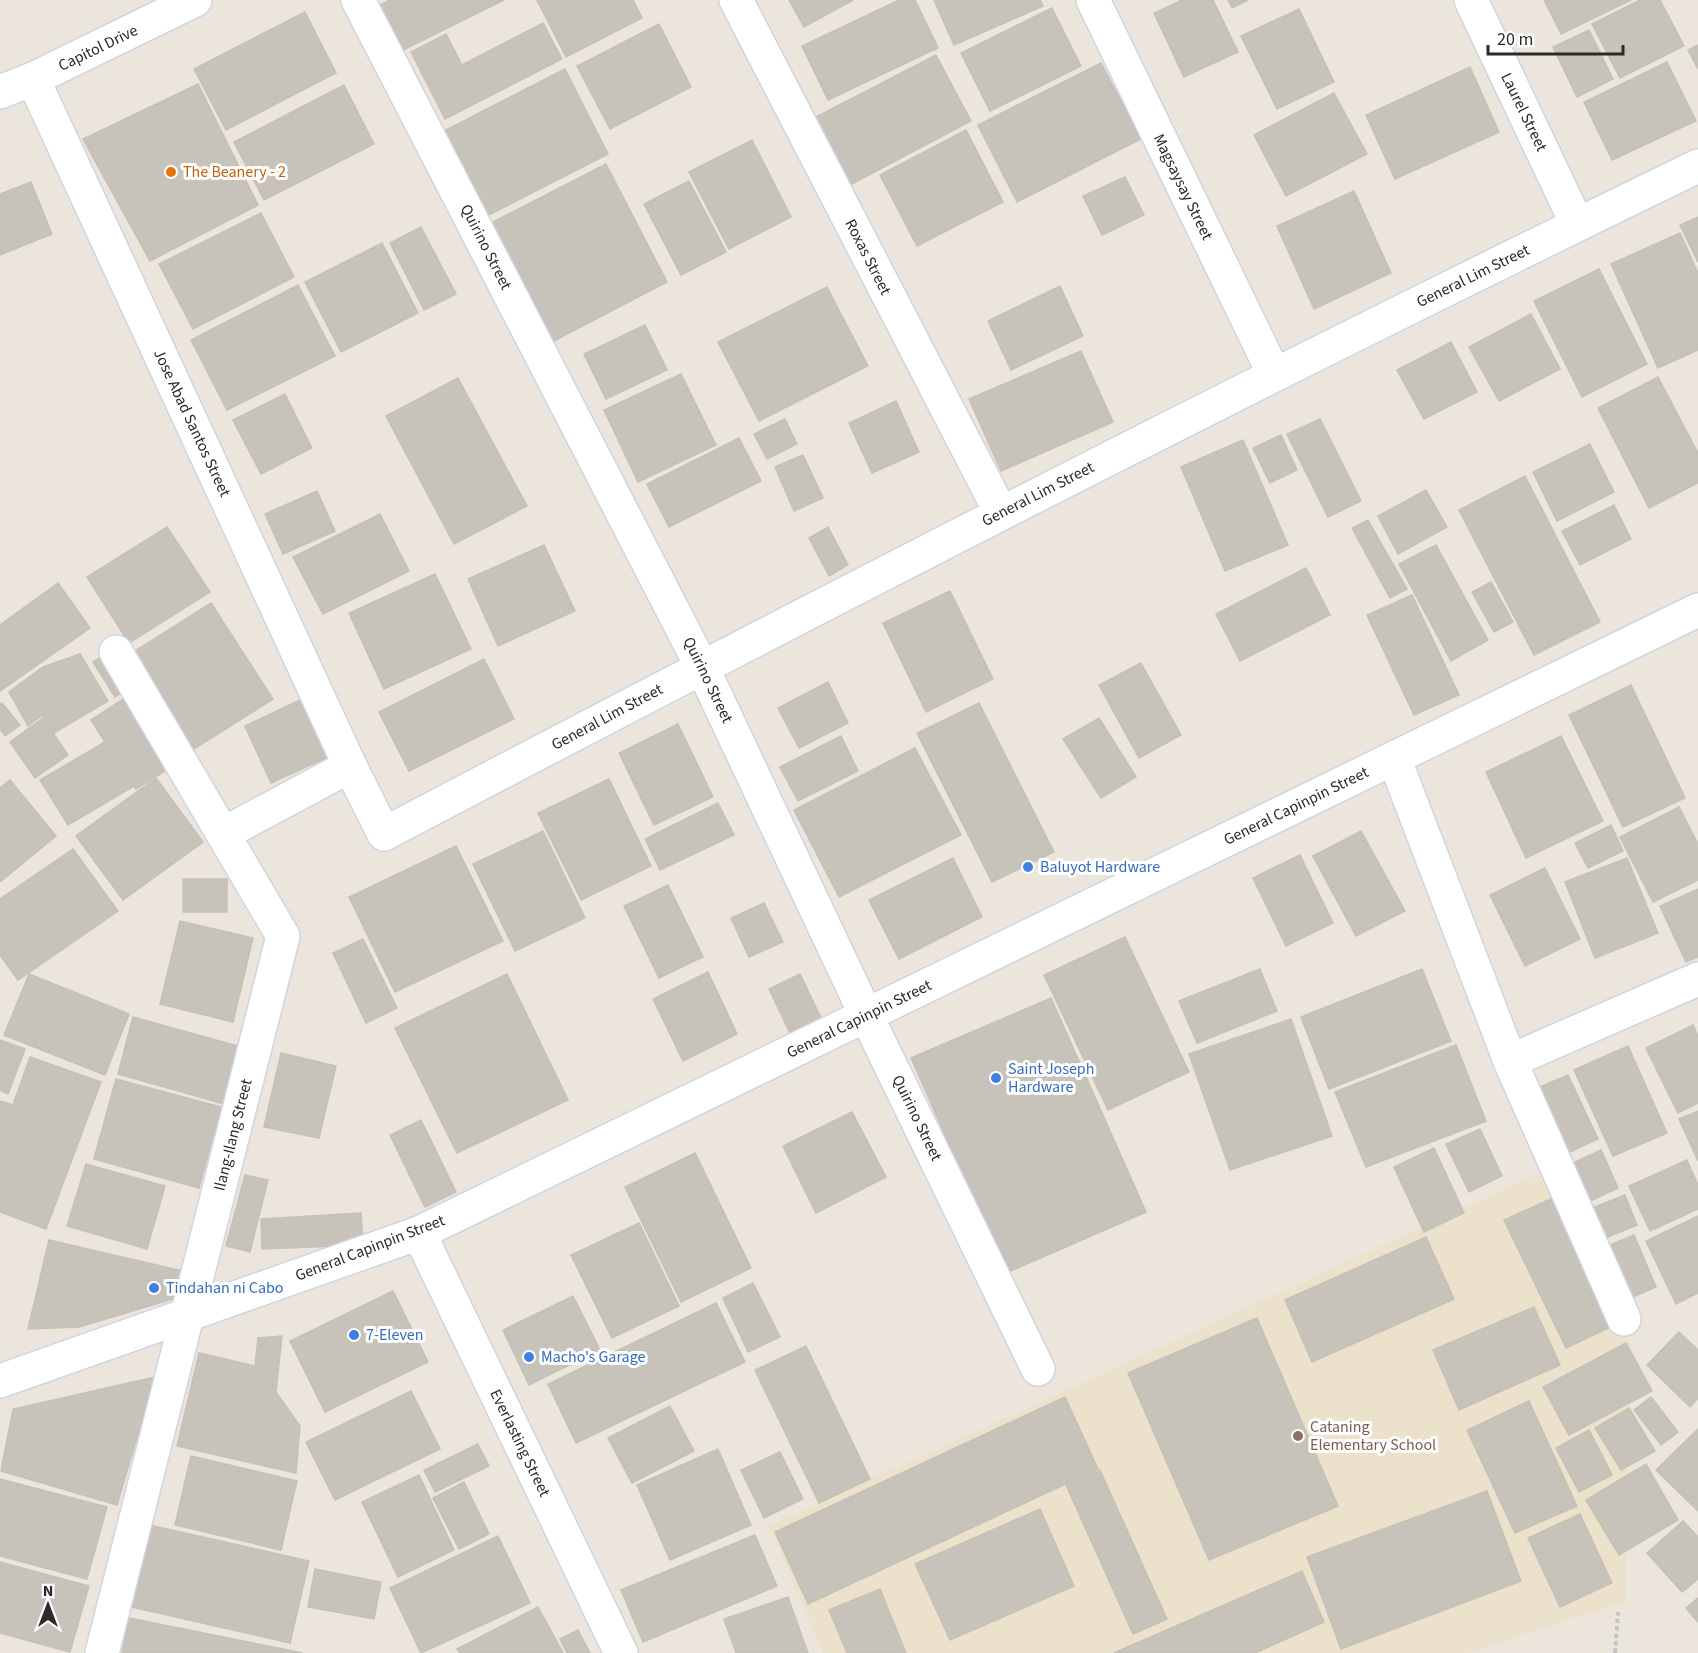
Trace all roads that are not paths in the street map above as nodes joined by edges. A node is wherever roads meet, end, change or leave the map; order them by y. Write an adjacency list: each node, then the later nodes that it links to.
1 (195, 0): 6 (street, Capitol Drive)
2 (358, 0): 14 (street, Quirino Street)
3 (736, 0): 11 (street, Roxas Street)
4 (1093, 0): 10 (street, Magsaysay Street)
5 (1471, 0): 9 (street, Laurel Street)
6 (33, 79): 7 (street, Capitol Drive); 16 (street, Jose Abad Santos Street)
7 (0, 92)
8 (1698, 166): 9 (street, General Lim Street)
9 (1577, 224): 10 (street, General Lim Street)
10 (1274, 374): 11 (street, General Lim Street)
11 (1001, 513): 14 (street, General Lim Street)
12 (1698, 610): 15 (street, General Capinpin Street)
13 (116, 652): 17 (street, Ilang-Ilang Street)
14 (702, 667): 18 (street, General Lim Street); 20 (street, Quirino Street)
15 (1394, 758): 20 (street, General Capinpin Street); 21 (street)
16 (350, 766): 17 (street); 18 (street, Jose Abad Santos Street)
17 (223, 834): 23 (street, Ilang-Ilang Street)
18 (384, 834)
19 (1698, 979): 21 (street)
20 (866, 1015): 22 (street, General Capinpin Street); 25 (street, Quirino Street)
21 (1510, 1061): 24 (street)
22 (419, 1233): 23 (street, General Capinpin Street); 28 (street, Everlasting Street)
23 (187, 1315): 26 (street, General Capinpin Street); 27 (street, Ilang-Ilang Street)
24 (1624, 1319)
25 (1038, 1369)
26 (0, 1381)
27 (102, 1653)
28 (621, 1653)

